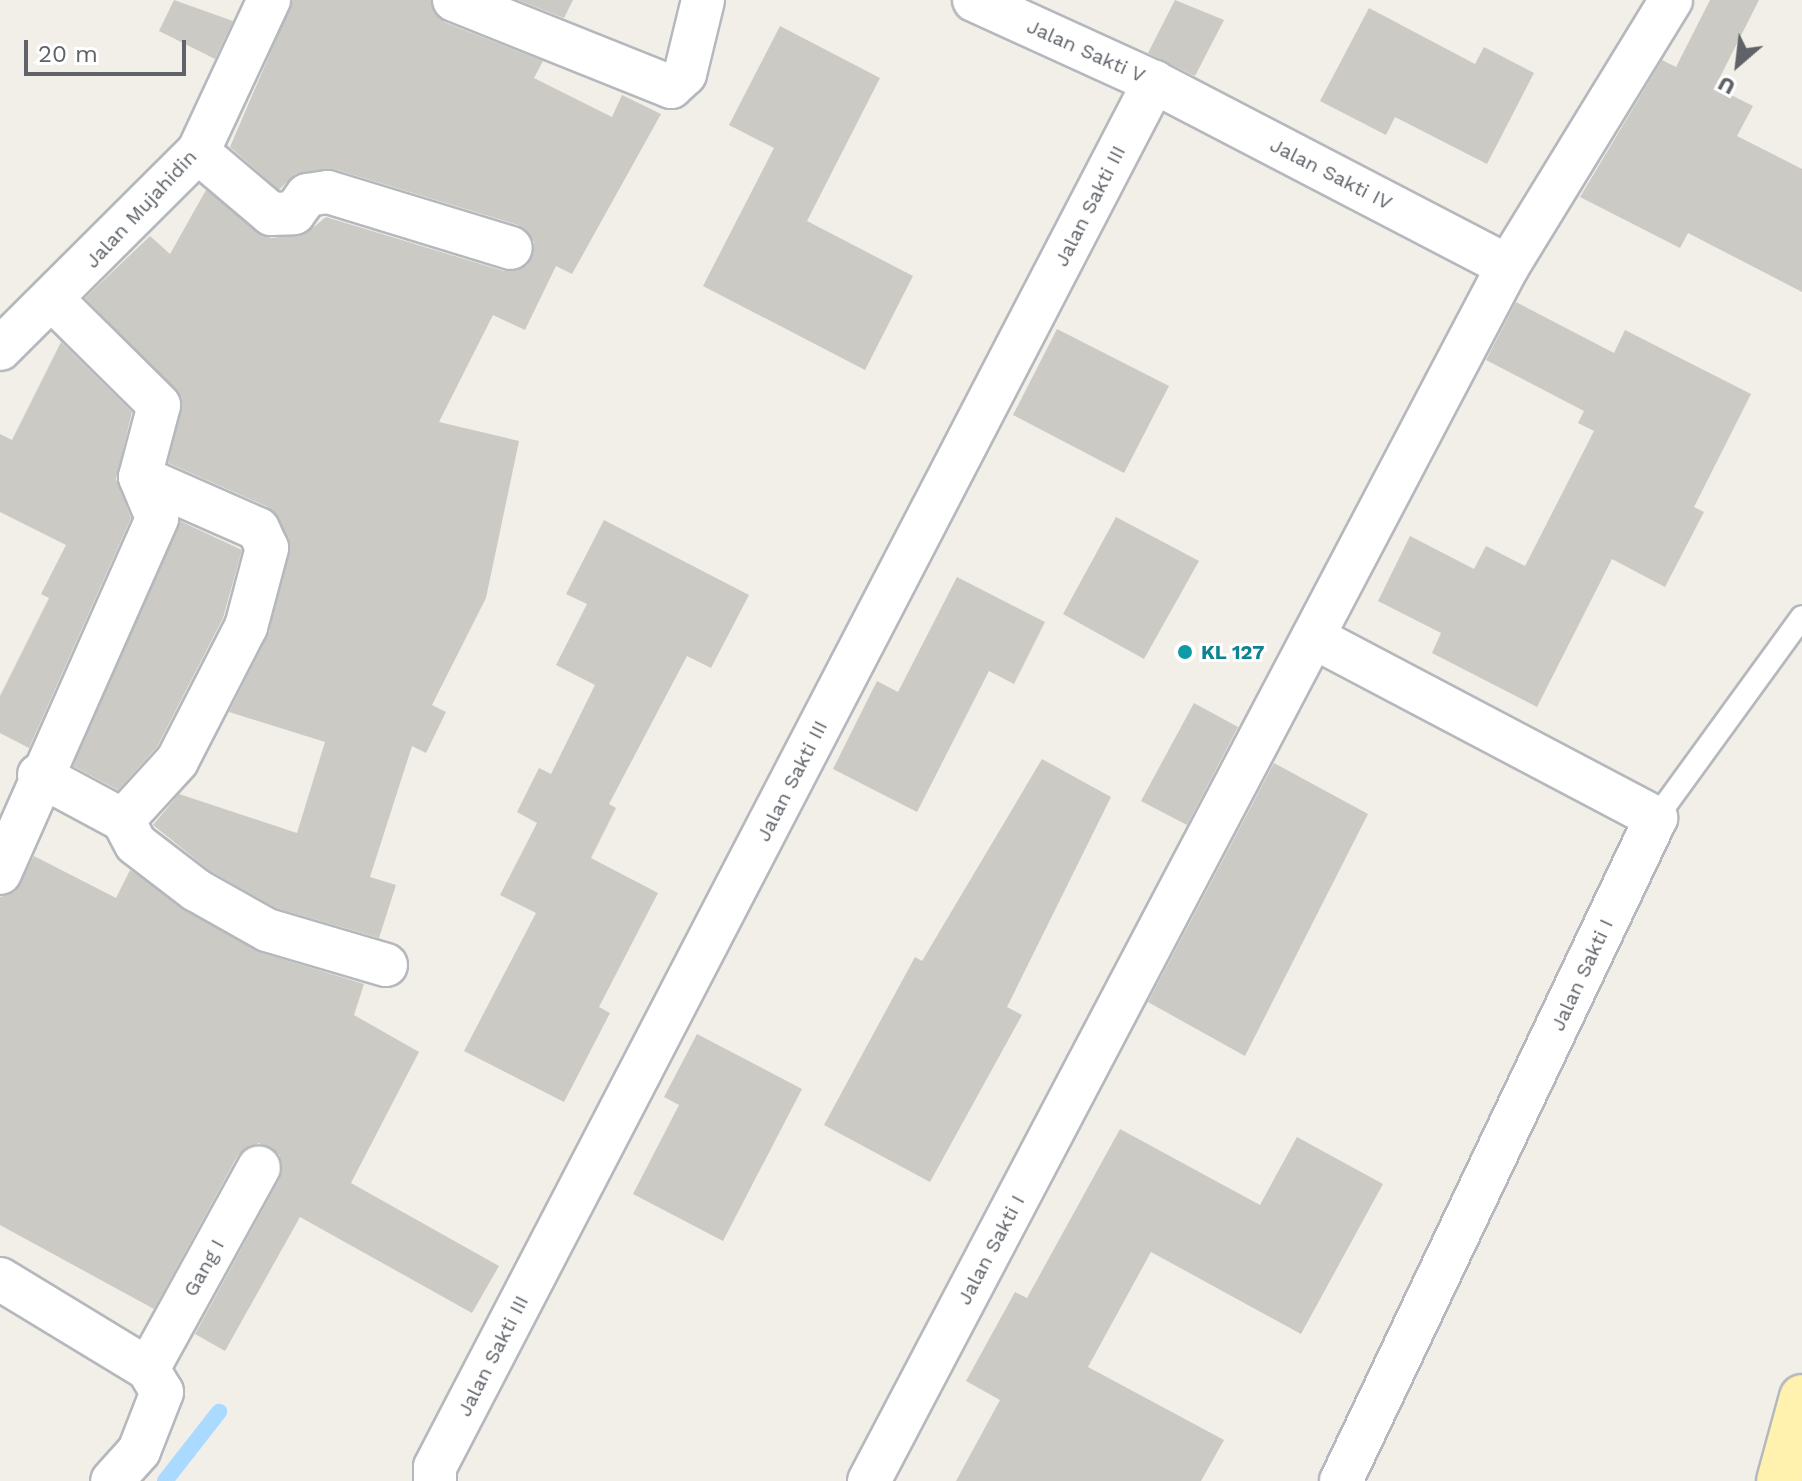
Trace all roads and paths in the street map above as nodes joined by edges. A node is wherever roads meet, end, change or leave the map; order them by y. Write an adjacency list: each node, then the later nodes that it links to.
1 (269, 0): 7 (street, Jalan Mujahidin)
2 (454, 0): 3 (street)
3 (703, 0)
4 (974, 0): 6 (street, Jalan Sakti V)
5 (1671, 0): 9 (street, Jalan Sakti I)
6 (1154, 82): 9 (street, Jalan Sakti IV); 25 (street, Jalan Sakti III)
7 (198, 152): 8 (street); 10 (street, Jalan Mujahidin)
8 (511, 248)
9 (1508, 266): 14 (street, Jalan Sakti I)
10 (54, 301): 11 (street, Jalan Mujahidin); 12 (street)
11 (0, 349)
12 (140, 477): 15 (street); 17 (street)
13 (1802, 617): 16 (lane)
14 (1313, 637): 16 (street); 26 (street, Jalan Sakti I)
15 (39, 775): 17 (street); 18 (street)
16 (1656, 818): 27 (street, Jalan Sakti I)
17 (123, 820): 19 (street)
18 (0, 873)
19 (386, 965)
20 (259, 1167): 22 (street, Gang I)
21 (0, 1279): 22 (street)
22 (148, 1369): 24 (street)
23 (1802, 1397): 28 (main road)
24 (112, 1481)
25 (435, 1481)
26 (869, 1481)
27 (1341, 1481)
28 (1779, 1481)

